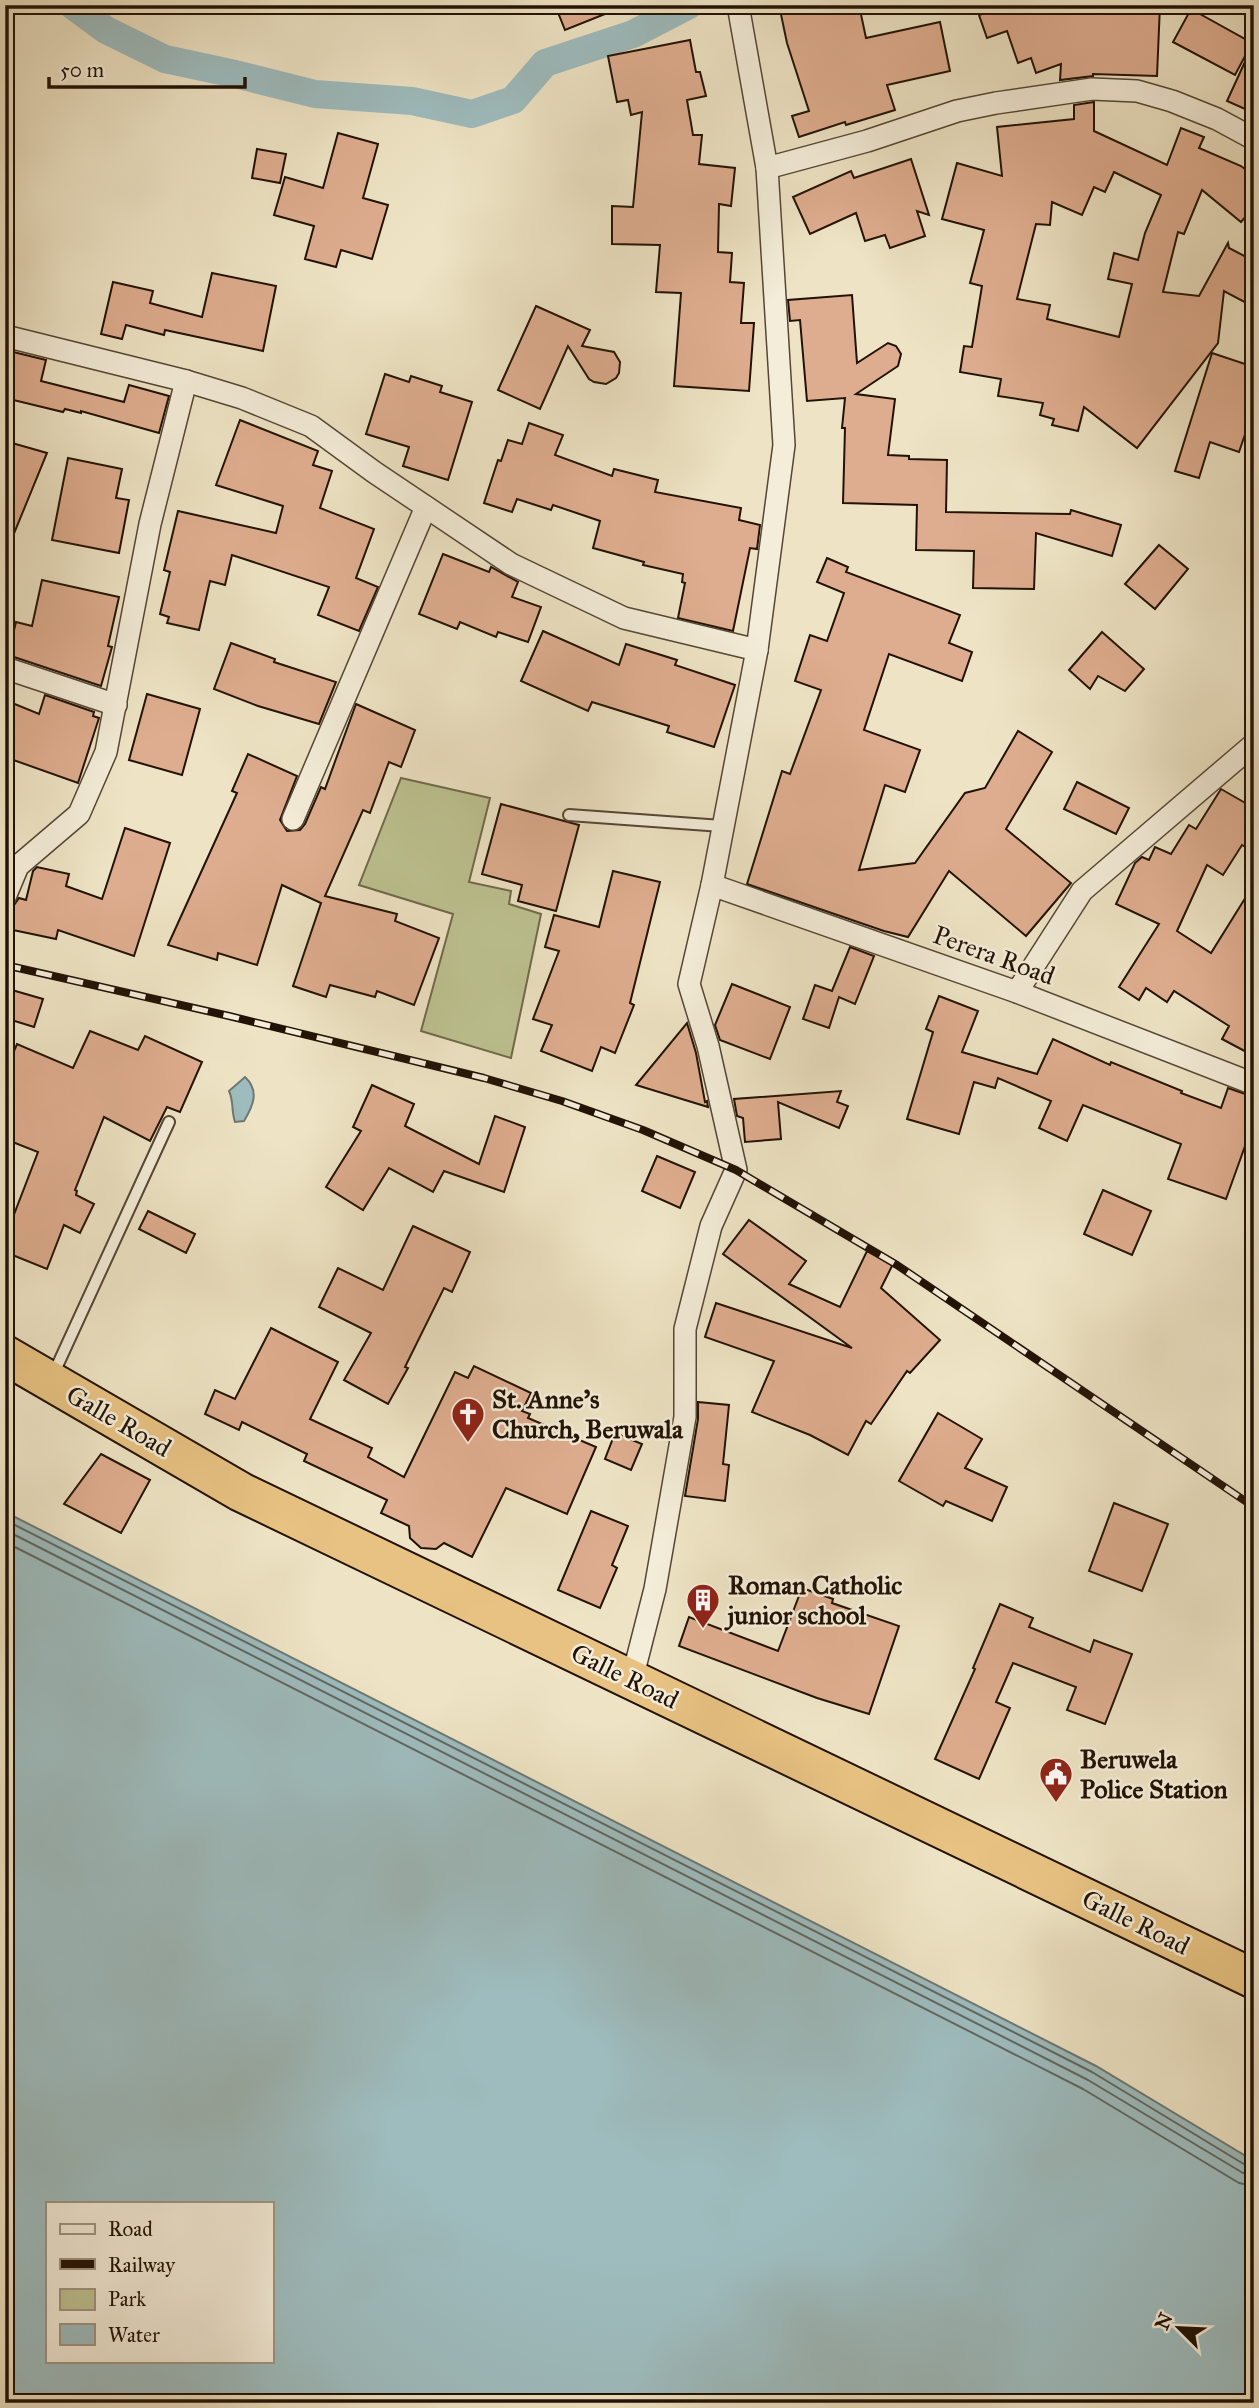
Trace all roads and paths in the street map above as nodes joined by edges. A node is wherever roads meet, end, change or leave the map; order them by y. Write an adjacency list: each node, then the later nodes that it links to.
1 (738, 5): 3 (street)
2 (1254, 139): 3 (street)
3 (767, 168): 7 (street)
4 (5, 336): 5 (street)
5 (186, 381): 6 (street); 9 (street)
6 (426, 507): 7 (street); 12 (street)
7 (757, 650): 13 (street)
8 (5, 668): 9 (street)
9 (116, 705): 15 (street)
10 (1254, 744): 16 (street)
11 (569, 815): 13 (lane)
12 (293, 819)
13 (722, 826): 14 (street)
14 (712, 885): 16 (street, Perera Road); 21 (street)
15 (5, 897)
16 (1017, 992): 17 (street, Perera Road)
17 (1254, 1084)
18 (169, 1122): 20 (lane)
19 (5, 1355): 20 (highway, Galle Road)
20 (51, 1381): 21 (highway, Galle Road)
21 (632, 1679): 22 (highway, Galle Road)
22 (1254, 1979)

